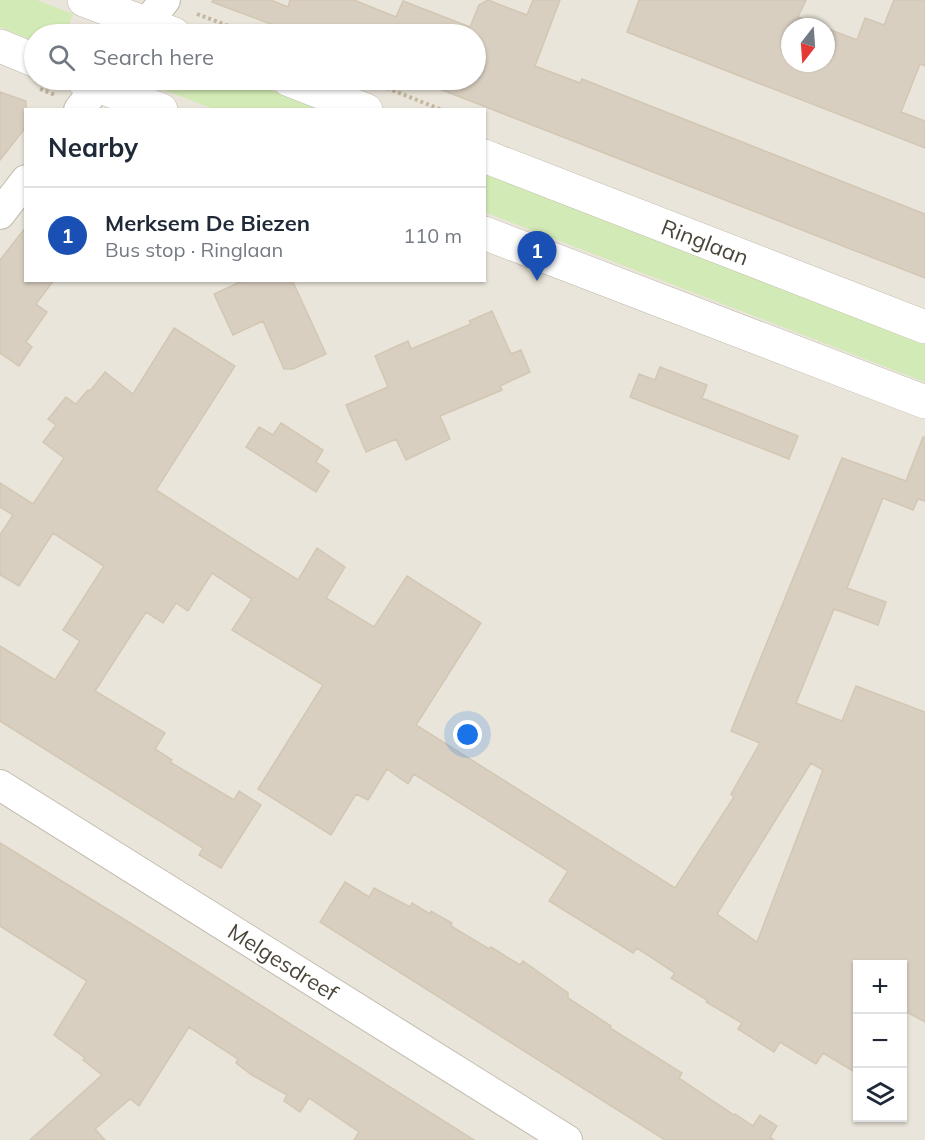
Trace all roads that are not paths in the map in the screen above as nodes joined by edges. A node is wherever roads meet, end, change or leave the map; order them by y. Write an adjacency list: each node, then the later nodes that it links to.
1 (84, 0): 2 (street)
2 (158, 19)
3 (0, 46): 4 (street)
4 (24, 66)
5 (337, 90): 7 (street)
6 (89, 92): 8 (street)
7 (371, 97)
8 (153, 108)
9 (486, 157): 13 (street, Ringlaan)
10 (24, 183): 11 (street)
11 (0, 214)
12 (486, 234): 14 (street)
13 (925, 327)
14 (925, 402)
15 (0, 785): 16 (street, Melgesdreef)
16 (567, 1140)

